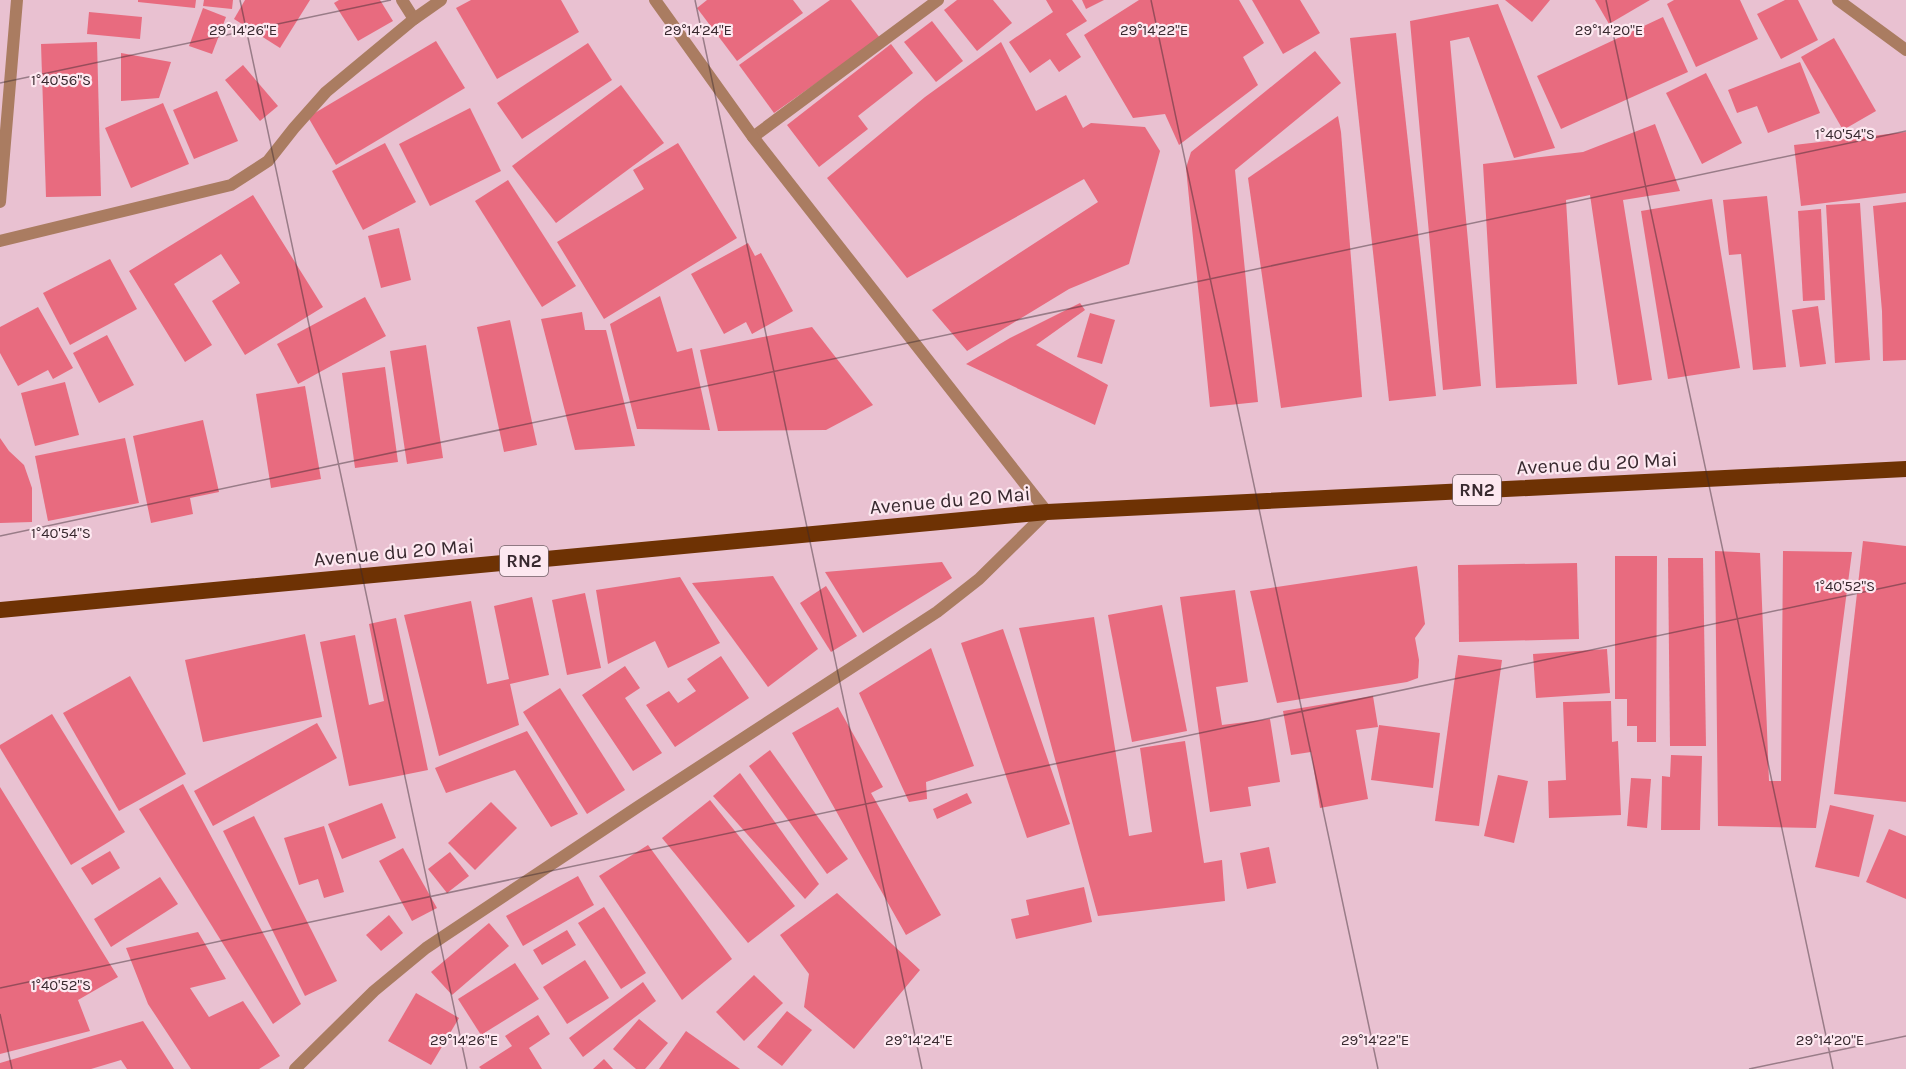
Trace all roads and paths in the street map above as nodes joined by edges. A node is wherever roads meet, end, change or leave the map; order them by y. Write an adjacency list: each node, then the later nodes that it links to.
1 (17, 0): 10 (street)
2 (402, 0): 7 (street)
3 (441, 0): 7 (street)
4 (656, 0): 9 (street)
5 (938, 0): 9 (street)
6 (1838, 0): 8 (street)
7 (414, 19): 11 (street)
8 (1906, 50)
9 (753, 138): 13 (street)
10 (0, 202)
11 (0, 241)
12 (1906, 469): 13 (highway, Avenue du 20 Mai / RN2)
13 (1047, 512): 14 (highway, Avenue du 20 Mai / RN2); 15 (street)
14 (0, 610)
15 (295, 1069)

